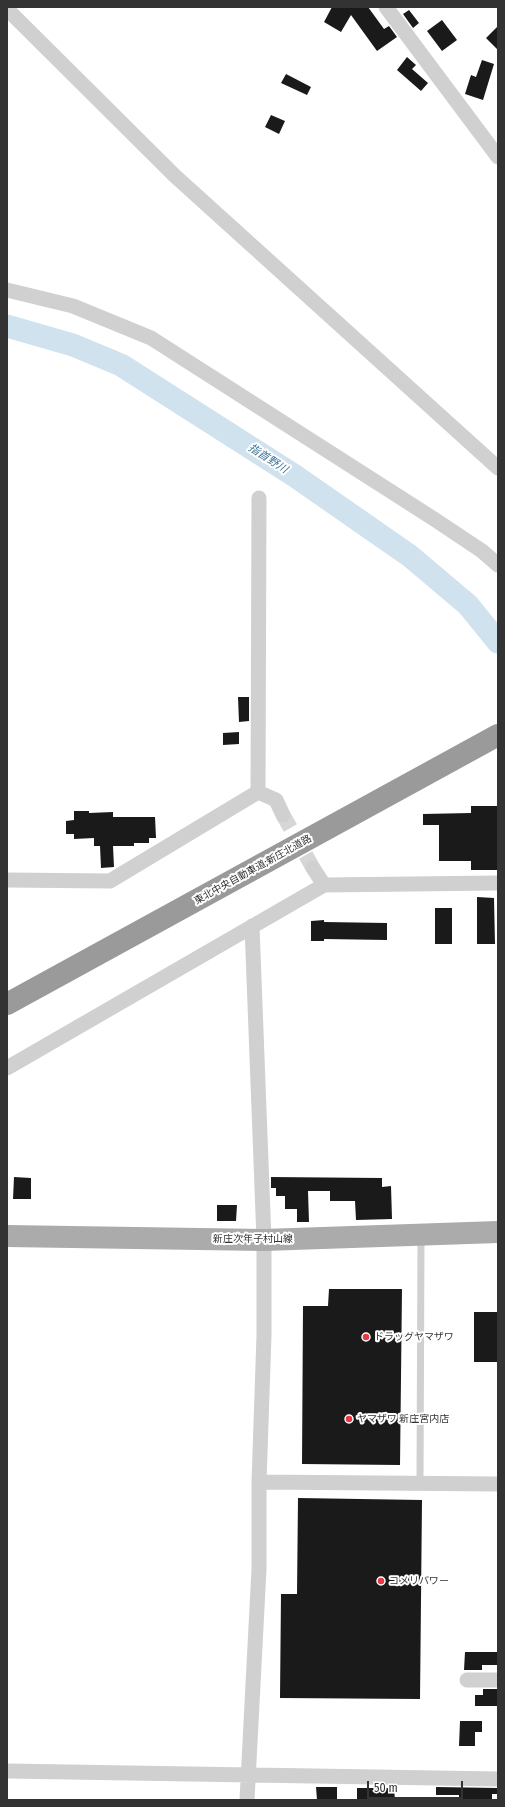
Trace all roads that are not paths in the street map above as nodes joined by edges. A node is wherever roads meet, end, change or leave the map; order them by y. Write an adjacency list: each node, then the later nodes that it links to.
1 (386, 7): 3 (street)
2 (7, 9): 5 (street)
3 (498, 157)
4 (7, 290): 7 (street)
5 (498, 468)
6 (259, 498): 9 (street)
7 (498, 565)
8 (493, 738): 16 (highway, 東北中央自動車道;新庄北道路)
9 (258, 792): 10 (street); 12 (street)
10 (283, 815)
11 (313, 868): 14 (street)
12 (7, 880)
13 (498, 883): 14 (street)
14 (324, 885): 15 (street)
15 (252, 926): 17 (street); 21 (street)
16 (7, 1004)
17 (7, 1068)
18 (498, 1232): 19 (main road, 新庄次年子村山線)
19 (421, 1234): 21 (main road, 新庄次年子村山線); 23 (lane)
20 (7, 1236): 21 (main road, 新庄次年子村山線)
21 (264, 1240): 22 (street)
22 (259, 1482): 23 (street); 28 (street)
23 (420, 1483): 24 (street)
24 (498, 1484)
25 (467, 1680): 26 (street)
26 (498, 1680)
27 (7, 1771): 28 (street)
28 (248, 1776): 29 (street); 30 (street)
29 (498, 1779)
30 (247, 1800)

